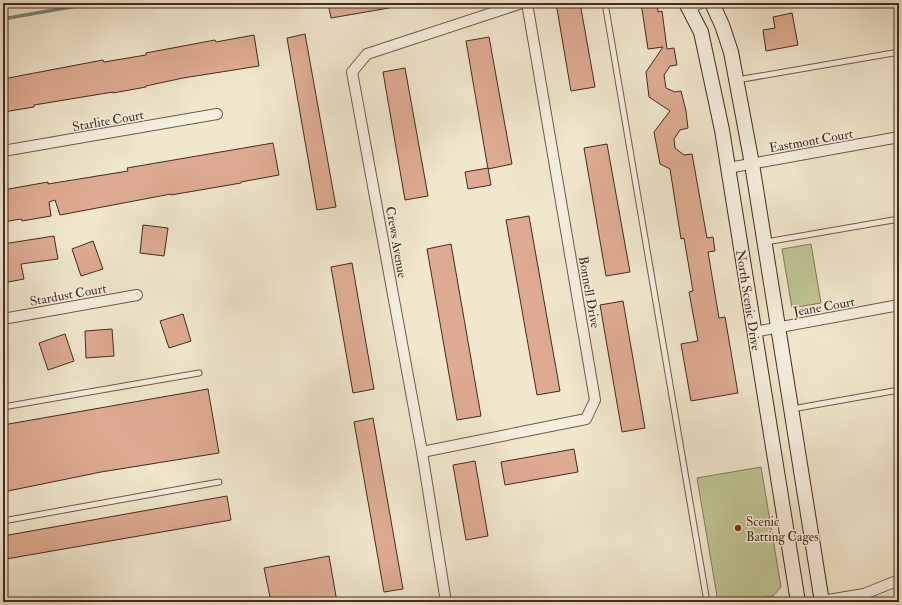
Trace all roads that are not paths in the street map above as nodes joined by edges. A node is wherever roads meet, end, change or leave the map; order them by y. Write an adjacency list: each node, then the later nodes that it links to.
1 (522, 3): 25 (street, Crews Avenue)
2 (527, 3): 25 (street, Bonnell Drive)
3 (605, 3): 30 (lane)
4 (701, 3): 6 (street)
5 (712, 3): 8 (main road, North Scenic Drive)
6 (687, 6): 13 (main road, North Scenic Drive)
7 (899, 52): 8 (lane)
8 (736, 80): 12 (main road, North Scenic Drive)
9 (217, 114): 11 (street, Starlite Court)
10 (899, 137): 12 (street, Eastmont Court)
11 (3, 152)
12 (752, 164): 13 (street, Eastmont Court); 15 (main road, North Scenic Drive)
13 (728, 168): 20 (main road, North Scenic Drive)
14 (899, 219): 15 (lane)
15 (764, 243): 19 (main road, North Scenic Drive)
16 (137, 295): 18 (street, Stardust Court)
17 (899, 305): 19 (street, Jeane Court)
18 (3, 319)
19 (778, 327): 20 (street, Jeane Court); 24 (main road, North Scenic Drive)
20 (754, 332): 31 (main road, North Scenic Drive)
21 (199, 373): 23 (lane)
22 (899, 390): 24 (lane)
23 (3, 407)
24 (791, 410): 32 (main road, North Scenic Drive)
25 (422, 452): 29 (street, Crews Avenue)
26 (219, 482): 27 (lane)
27 (3, 521)
28 (899, 580): 32 (street)
29 (446, 602)
30 (707, 602)
31 (798, 602)
32 (820, 602)

